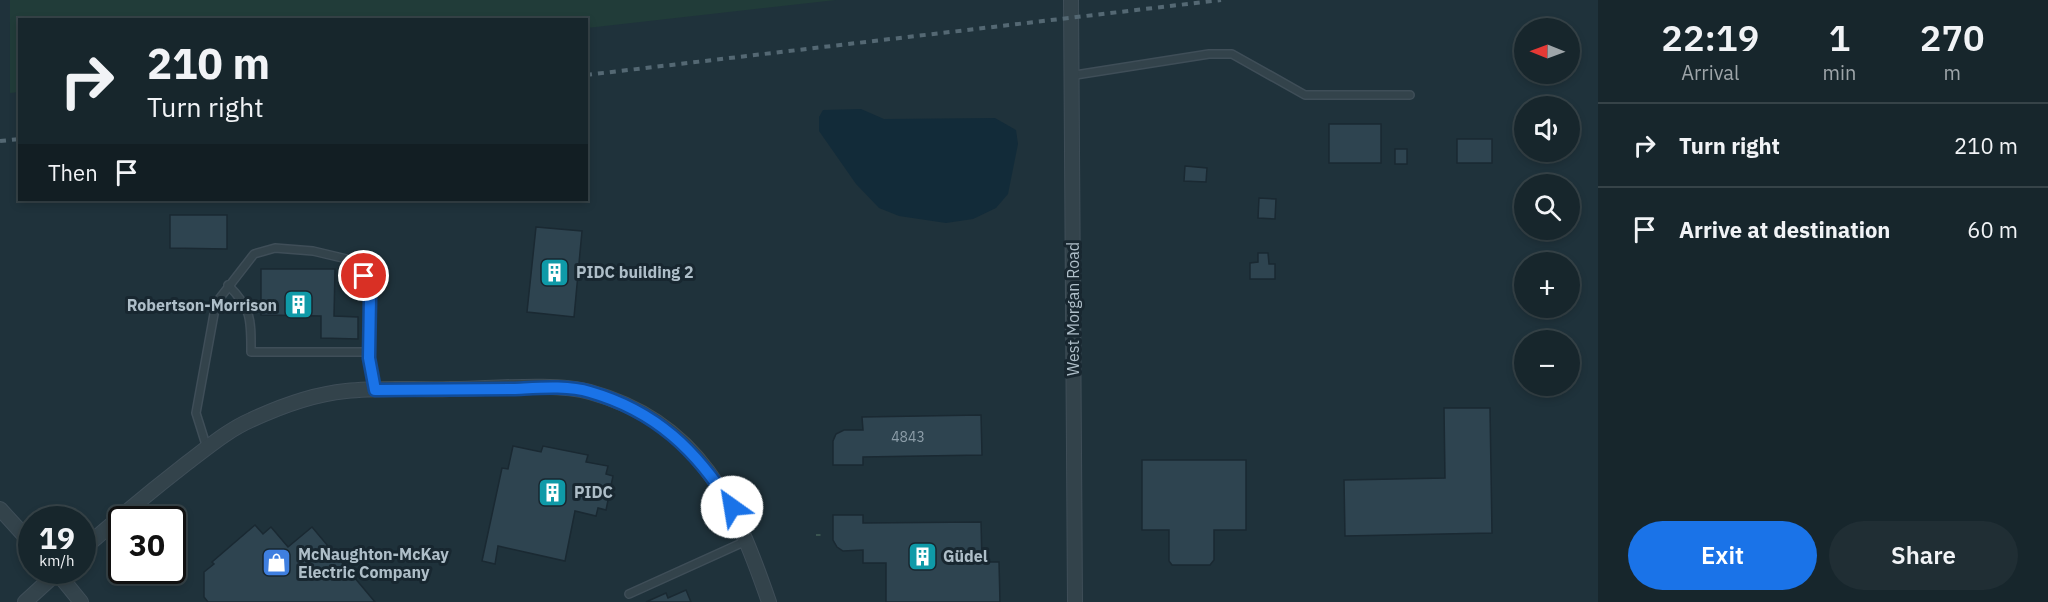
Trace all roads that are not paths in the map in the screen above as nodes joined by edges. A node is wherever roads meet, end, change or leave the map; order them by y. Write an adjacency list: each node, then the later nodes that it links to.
1 (1071, 0): 2 (street, West Morgan Road)
2 (1070, 76): 3 (lane); 18 (street, West Morgan Road)
3 (1410, 95)
4 (228, 285): 5 (lane); 5 (lane); 7 (lane)
5 (369, 352): 6 (lane)
6 (375, 390): 7 (street); 11 (street)
7 (207, 448): 10 (street)
8 (0, 509): 9 (street)
9 (18, 529)
10 (96, 538)
11 (746, 541): 14 (lane); 17 (street)
12 (44, 584): 15 (street)
13 (67, 584): 16 (street)
14 (629, 594)
15 (25, 602)
16 (81, 602)
17 (769, 602)
18 (1075, 602)

